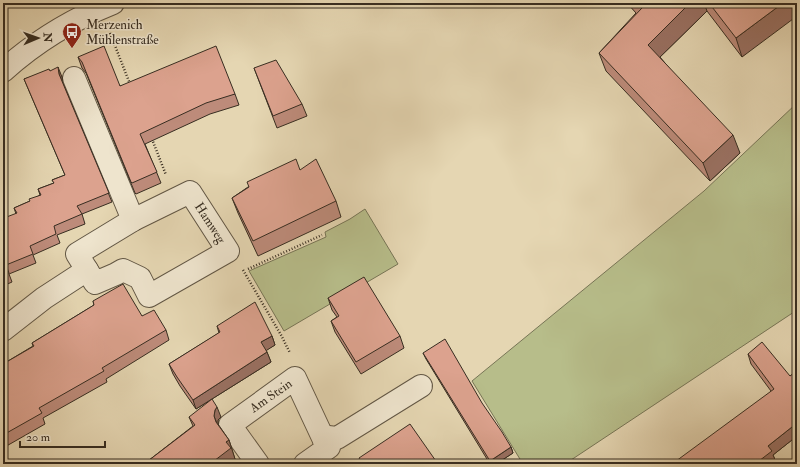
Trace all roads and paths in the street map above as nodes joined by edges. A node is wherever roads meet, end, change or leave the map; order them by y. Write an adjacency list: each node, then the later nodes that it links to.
1 (106, 6): 2 (street); 4 (path)
2 (3, 70)
3 (74, 78): 7 (street)
4 (132, 89)
5 (150, 133): 6 (path)
6 (176, 199): 7 (street, Hamweg); 9 (street, Hamweg)
7 (133, 220): 10 (street, Hamweg)
8 (322, 235): 11 (path)
9 (228, 251): 10 (street, Hamweg); 11 (path)
10 (87, 270): 12 (street)
11 (244, 271): 13 (path)
12 (3, 330)
13 (291, 356)
14 (421, 386): 15 (street)
15 (324, 440): 16 (street, Am Stein); 17 (street)
16 (258, 464)
17 (305, 464)

